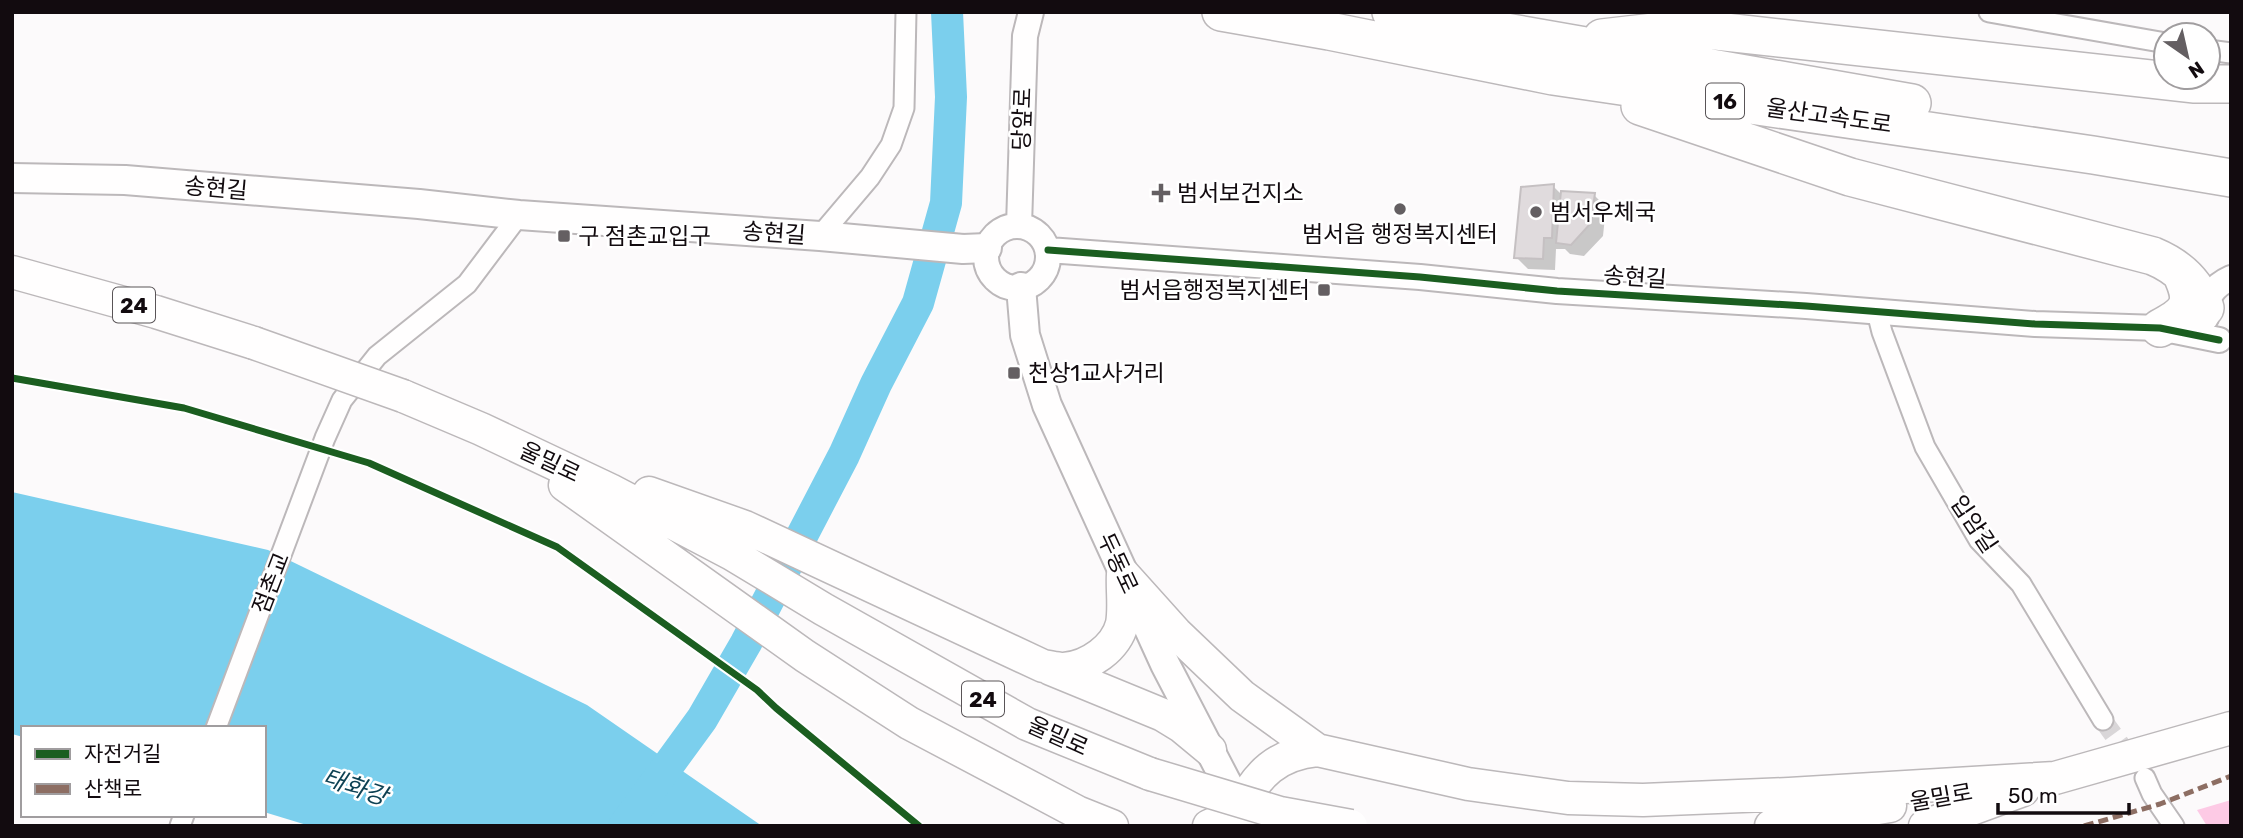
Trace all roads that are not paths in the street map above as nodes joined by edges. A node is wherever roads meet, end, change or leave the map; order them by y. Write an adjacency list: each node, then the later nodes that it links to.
1 (906, 12): 14 (street, 송현길)
2 (1031, 12): 13 (street, 당앞로)
3 (1221, 12): 8 (highway, 울산고속도로 / 16)
4 (1391, 12): 8 (highway, 울산고속도로 / 16)
5 (1989, 12): 6 (street)
6 (2152, 41)
7 (2224, 59): 8 (highway)
8 (1557, 60): 9 (highway, 울산고속도로 / 16); 11 (highway, 울산고속도로 / 16); 18 (highway)
9 (2231, 155)
10 (12, 178): 12 (main road, 송현길)
11 (2231, 178)
12 (519, 215): 14 (main road, 송현길); 29 (street, 점촌교)
13 (1018, 226): 15 (street); 16 (street)
14 (820, 236): 15 (main road, 송현길)
15 (976, 248): 20 (street)
16 (1048, 250): 20 (street); 21 (street, 송현길)
17 (12, 272): 24 (main road, 울밀로 / 24, bridge)
18 (2181, 272): 22 (highway); 23 (highway)
19 (2231, 278): 23 (street)
20 (1021, 288): 26 (main road, 두동로)
21 (1877, 312): 22 (street, 송현길); 28 (street, 입암길)
22 (2160, 328): 23 (street, 송현길); 23 (street, 송현길)
23 (2218, 331)
24 (498, 438): 25 (main road, 울밀로 / 24); 36 (main road)
25 (738, 541): 27 (main road); 39 (main road, 울밀로 / 24, bridge)
26 (1123, 574): 27 (main road); 31 (main road, 두동로); 32 (main road)
27 (1043, 666): 31 (main road)
28 (2103, 720)
29 (217, 726)
30 (2231, 728): 33 (main road, 울밀로)
31 (1210, 750): 35 (main road, 두동로)
32 (1317, 750): 33 (main road); 35 (main road)
33 (2054, 778): 40 (main road, 울밀로); 41 (main road)
34 (2145, 778): 42 (street)
35 (1241, 810): 37 (main road); 38 (main road)
36 (1112, 826)
37 (1209, 826)
38 (1266, 826)
39 (1351, 826)
40 (1771, 826)
41 (1926, 826)
42 (2174, 826)

